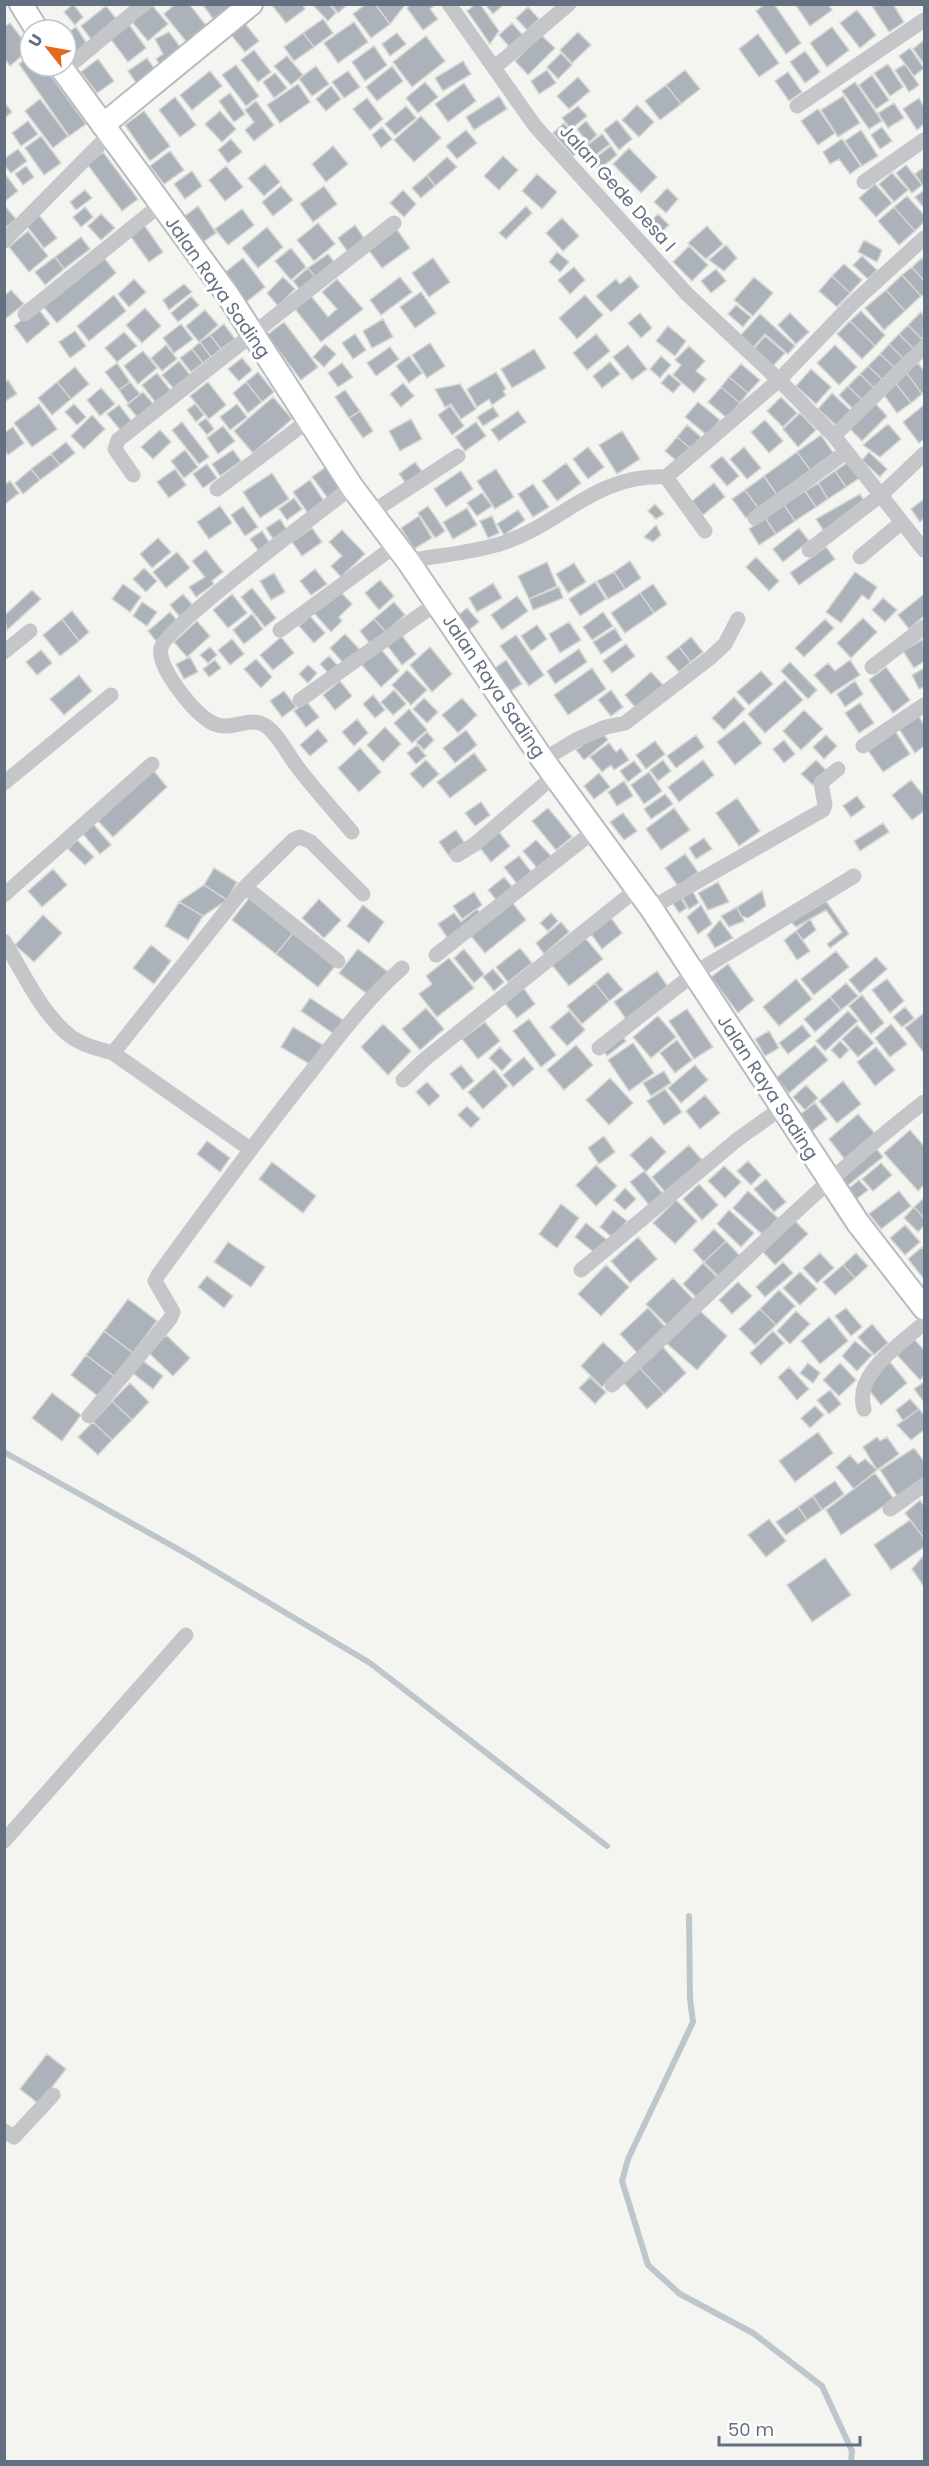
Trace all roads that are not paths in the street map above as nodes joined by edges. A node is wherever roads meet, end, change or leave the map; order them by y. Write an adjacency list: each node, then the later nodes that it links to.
1 (144, 4): 6 (street)
2 (251, 4): 10 (street)
3 (449, 4): 7 (street, Jalan Gede Desa I)
4 (569, 4): 7 (street)
5 (924, 20): 9 (street)
6 (78, 56)
7 (495, 67): 20 (street, Jalan Gede Desa I)
8 (69, 78): 10 (street, Jalan Raya Sading)
9 (797, 106)
10 (106, 130): 13 (street, Jalan Raya Sading); 16 (street)
11 (924, 140): 12 (street)
12 (864, 182)
13 (160, 205): 17 (street); 18 (street, Jalan Raya Sading)
14 (394, 223): 18 (street)
15 (924, 237): 20 (street)
16 (4, 241)
17 (25, 314)
18 (252, 334): 21 (street, Jalan Raya Sading); 26 (street)
19 (924, 347): 22 (street)
20 (779, 380): 22 (street, Jalan Gede Desa I); 27 (street)
21 (309, 420): 28 (street, Jalan Raya Sading); 29 (street)
22 (834, 436): 23 (street, Jalan Gede Desa I)
23 (846, 452): 30 (street, Jalan Gede Desa I); 32 (street)
24 (924, 454): 30 (street)
25 (458, 456): 31 (street)
26 (133, 475)
27 (666, 477): 34 (street); 37 (street)
28 (352, 487): 31 (street, Jalan Raya Sading); 55 (street)
29 (217, 489)
30 (882, 494): 33 (street, Jalan Gede Desa I); 35 (street)
31 (372, 513): 37 (street, Jalan Raya Sading)
32 (755, 518)
33 (903, 522): 36 (street, Jalan Gede Desa I); 38 (street)
34 (705, 531)
35 (809, 550)
36 (924, 550)
37 (401, 553): 39 (street, Jalan Raya Sading); 42 (street)
38 (860, 557)
39 (437, 603): 47 (street); 51 (street, Jalan Raya Sading)
40 (738, 619): 51 (street)
41 (924, 627): 45 (street)
42 (280, 630)
43 (30, 631): 44 (street)
44 (4, 652)
45 (872, 667)
46 (111, 695): 53 (street)
47 (300, 700)
48 (924, 705): 49 (street)
49 (863, 746)
50 (152, 764): 61 (street)
51 (549, 768): 54 (street, Jalan Raya Sading); 56 (street)
52 (838, 769): 62 (street)
53 (4, 783)
54 (594, 831): 59 (street, Jalan Raya Sading); 64 (street)
55 (352, 832)
56 (456, 855)
57 (854, 876): 67 (street)
58 (245, 887): 60 (street); 65 (street); 69 (street)
59 (637, 890): 62 (street, Jalan Raya Sading); 70 (street)
60 (363, 894)
61 (4, 895)
62 (651, 908): 67 (street, Jalan Raya Sading)
63 (4, 941): 69 (street)
64 (436, 955)
65 (338, 961)
66 (402, 968): 73 (street)
67 (695, 973): 68 (street); 72 (street, Jalan Raya Sading)
68 (599, 1048)
69 (113, 1053): 73 (street)
70 (403, 1080)
71 (924, 1102): 74 (street)
72 (783, 1107): 74 (street, Jalan Raya Sading); 75 (street)
73 (250, 1149): 79 (street)
74 (828, 1180): 76 (street, Jalan Raya Sading); 77 (street)
75 (581, 1270)
76 (923, 1308): 78 (street)
77 (612, 1385)
78 (864, 1409)
79 (89, 1416)
80 (924, 1485): 81 (street)
81 (890, 1509)
82 (186, 1635): 83 (street)
83 (4, 1841)
84 (53, 2095): 85 (street)
85 (4, 2131)

